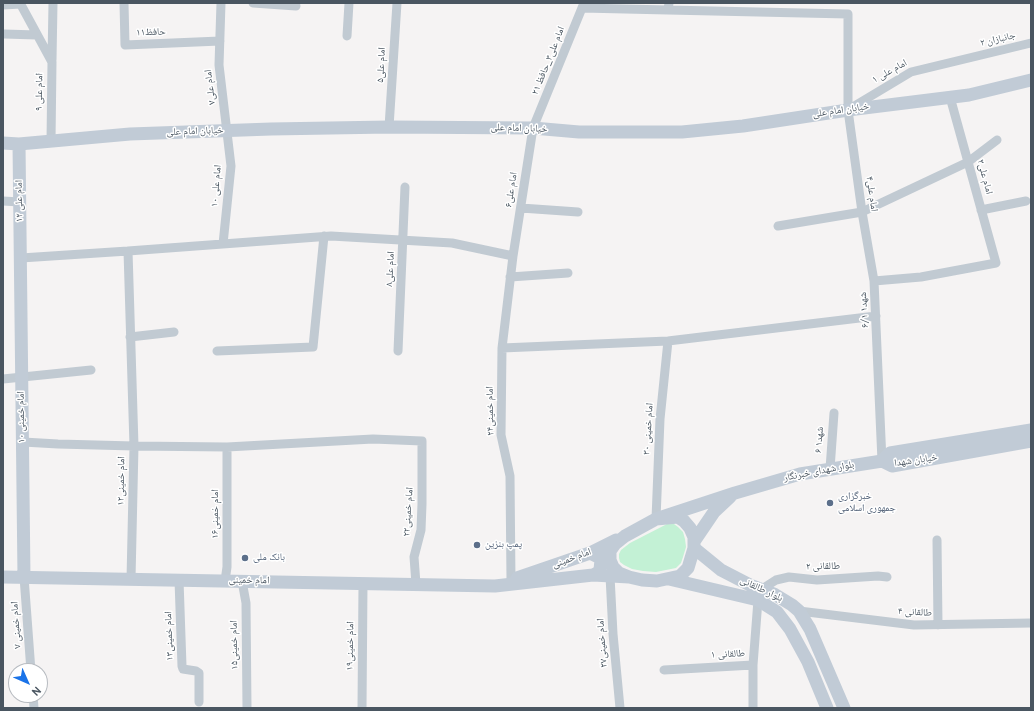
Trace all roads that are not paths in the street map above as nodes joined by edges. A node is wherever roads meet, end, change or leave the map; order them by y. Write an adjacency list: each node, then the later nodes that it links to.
1 (53, 3): 20 (street)
2 (124, 3): 17 (street, حافظ۱۱)
3 (221, 3): 17 (street, امام علی۷)
4 (253, 3): 10 (street)
5 (349, 3): 16 (street)
6 (397, 3): 24 (street, امام علی۵)
7 (780, 3): 13 (street)
8 (20, 4): 9 (street); 15 (street, امام علی ۹)
9 (3, 5)
10 (296, 6)
11 (583, 6): 12 (street); 25 (street, امام علی۳_حافظ ۲۱)
12 (668, 7): 13 (street)
13 (778, 12): 23 (street, امام علی۴)
14 (4, 34): 15 (street)
15 (38, 36): 20 (street, امام علی ۹)
16 (347, 36)
17 (220, 41): 26 (street, امام علی۷)
18 (1031, 43): 19 (street, جانبازان ۲)
19 (970, 57): 23 (street, امام علی ۱)
20 (52, 62): 28 (street, امام علی ۹)
21 (1031, 80): 22 (main road, خیابان امام علی)
22 (950, 97): 23 (main road, خیابان امام علی); 31 (street, امام علی۲)
23 (848, 110): 25 (main road, خیابان امام علی); 39 (street, امام علی۴)
24 (389, 127): 25 (main road, خیابان امام علی); 26 (main road, خیابان امام علی)
25 (534, 128): 36 (street, امام علی۶)
26 (227, 131): 28 (main road, خیابان امام علی); 43 (street, امام علی ۱۰)
27 (997, 140): 31 (street)
28 (51, 141): 30 (main road, خیابان امام علی)
29 (3, 143): 30 (main road, خیابان امام علی)
30 (19, 144): 35 (main road, امام علی ۱۲)
31 (968, 162): 37 (street, امام علی۲); 39 (street)
32 (405, 187): 42 (street, امام علی۸)
33 (3, 201): 35 (street)
34 (1026, 201): 37 (street)
35 (20, 202): 46 (main road, امام علی ۱۲)
36 (521, 208): 38 (street); 45 (street, امام علی۶)
37 (981, 210): 47 (street, امام علی۲)
38 (578, 212)
39 (862, 212): 40 (street); 50 (street, امام علی۴)
40 (778, 226)
41 (324, 236): 42 (street); 43 (street); 56 (street)
42 (404, 240): 45 (street); 57 (street, امام علی۸)
43 (223, 244): 44 (street)
44 (128, 252): 46 (street); 53 (street)
45 (513, 256): 49 (street, امام خمینی۲۴)
46 (21, 258): 59 (main road, امام خمینی ۱۰)
47 (996, 263): 50 (street, شهد۱ ۶/۱)
48 (568, 273): 49 (street)
49 (510, 278): 55 (street, امام خمینی۲۴)
50 (874, 281): 51 (street, شهد۱ ۶/۱)
51 (876, 316): 54 (street); 68 (street, شهد۱ ۶/۱)
52 (174, 332): 53 (street)
53 (130, 337): 65 (street)
54 (668, 341): 55 (street); 71 (street, امام خمینی ۳۰)
55 (502, 348): 85 (street, امام خمینی۲۴)
56 (217, 351)
57 (398, 351)
58 (91, 370): 59 (street)
59 (22, 378): 60 (street); 64 (main road, امام خمینی ۱۰)
60 (3, 379)
61 (834, 413): 69 (street, شهد۱ ۶)
62 (1031, 430): 66 (main road, خیابان شهدا)
63 (1031, 441): 66 (main road, خیابان شهدا)
64 (23, 442): 65 (street, امام خمینی۱۲); 79 (main road, امام خمینی ۱۰)
65 (134, 446): 67 (street); 82 (street, امام خمینی۱۲)
66 (969, 446): 68 (main road, خیابان شهدا)
67 (227, 447): 86 (street, امام خمینی۱۶); 89 (street, امام خمینی۲۲)
68 (882, 461): 69 (main road, بلوار شهدای خبرنگار)
69 (830, 469): 70 (main road, بلوار شهدای خبرنگار)
70 (734, 493): 71 (main road, بلوار شهدای خبرنگار); 74 (main road, بلوار شهدای خبرنگار)
71 (656, 519): 72 (main road); 74 (main road)
72 (625, 536): 75 (main road, امام خمینی); 80 (main road)
73 (936, 540): 94 (street)
74 (694, 544): 83 (main road); 91 (main road, بلوار طالقانی)
75 (590, 553): 76 (main road); 85 (main road, امام خمینی)
76 (593, 575): 77 (main road, امام خمینی); 90 (main road, امام خمینی)
77 (610, 576): 80 (main road, امام خمینی); 101 (street, امام خمینی۲۷)
78 (3, 577): 79 (main road, امام خمینی)
79 (24, 577): 82 (main road, امام خمینی); 95 (street, امام خمینی ۷)
80 (629, 577): 83 (main road)
81 (887, 577): 91 (street, طالقانی ۲)
82 (131, 579): 84 (main road, امام خمینی)
83 (669, 579): 91 (main road, بلوار طالقانی)
84 (179, 580): 86 (main road, امام خمینی); 98 (street, امام خمینی۱۳)
85 (510, 580): 90 (main road, امام خمینی)
86 (225, 581): 87 (main road, امام خمینی)
87 (242, 581): 88 (main road, امام خمینی); 99 (street, امام خمینی۱۵)
88 (363, 584): 89 (main road, امام خمینی); 100 (street, امام خمینی۱۹)
89 (416, 584): 90 (main road, امام خمینی)
90 (495, 586)
91 (760, 595): 92 (main road, بلوار طالقانی); 96 (street, طالقانی ۱); 103 (main road, بلوار طالقانی)
92 (799, 611): 94 (street, طالقانی ۴); 104 (main road, بلوار طالقانی)
93 (1031, 622): 94 (street, طالقانی ۴)
94 (938, 625)
95 (30, 663)
96 (753, 665): 97 (street, طالقانی ۱); 102 (street)
97 (664, 670)
98 (199, 702)
99 (247, 708)
100 (362, 708)
101 (620, 708)
102 (753, 708)
103 (826, 708)
104 (844, 708)

